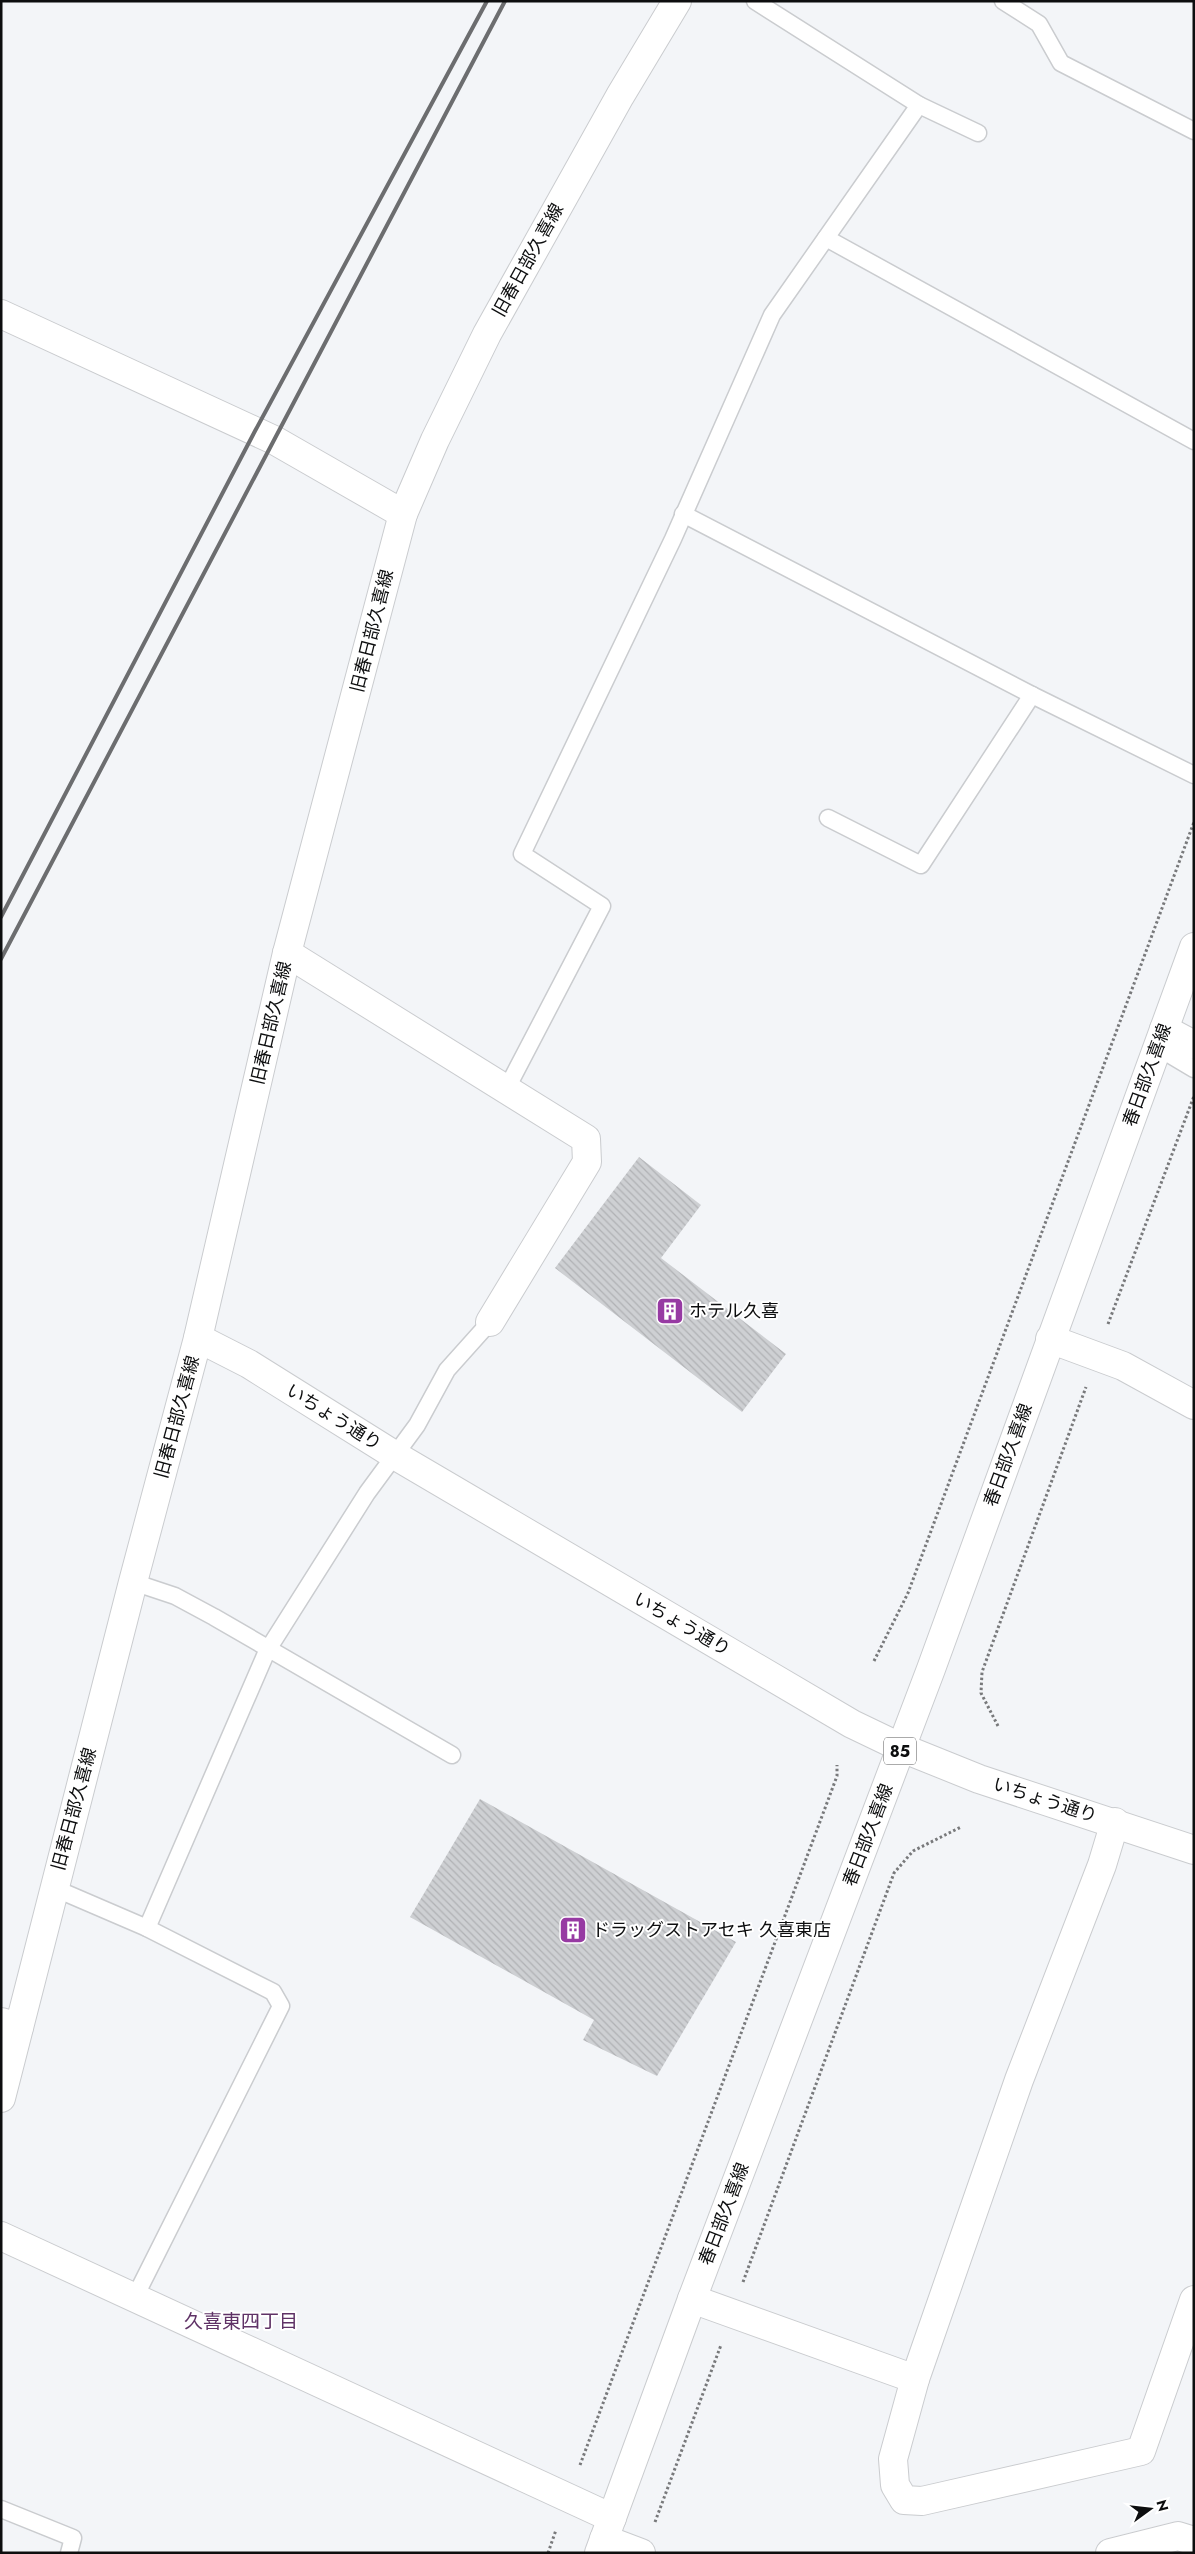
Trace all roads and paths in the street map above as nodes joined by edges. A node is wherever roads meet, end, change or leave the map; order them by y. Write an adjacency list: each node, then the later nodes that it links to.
1 (677, 1): 10 (street, 旧春日部久喜線)
2 (756, 1): 4 (lane)
3 (1003, 1): 5 (lane)
4 (919, 105): 6 (lane); 7 (lane)
5 (1194, 131)
6 (978, 133)
7 (826, 238): 9 (lane); 11 (lane)
8 (1, 314): 10 (street)
9 (1194, 441)
10 (403, 514): 17 (street, 旧春日部久喜線)
11 (684, 514): 12 (lane); 21 (lane)
12 (1032, 695): 13 (lane); 14 (lane)
13 (1194, 775)
14 (828, 818)
15 (1194, 822): 32 (path)
16 (1194, 947): 18 (street, 春日部久喜線 / 85)
17 (287, 953): 21 (street); 25 (street, 旧春日部久喜線)
18 (1160, 1038): 19 (street); 20 (lane); 26 (street, 春日部久喜線 / 85)
19 (1194, 1046)
20 (1194, 1069)
21 (507, 1088): 23 (street)
22 (1194, 1096): 24 (path)
23 (490, 1322): 29 (lane)
24 (1108, 1326)
25 (198, 1338): 29 (street, いちょう通り); 30 (street, 旧春日部久喜線)
26 (1050, 1339): 28 (street); 34 (street, 春日部久喜線 / 85)
27 (1088, 1381): 33 (path)
28 (1194, 1405)
29 (396, 1456): 31 (lane); 34 (street, いちょう通り)
30 (133, 1582): 31 (lane); 40 (street, 旧春日部久喜線)
31 (270, 1648): 35 (lane); 41 (lane)
32 (874, 1661)
33 (998, 1726)
34 (902, 1748): 37 (street, いちょう通り); 47 (street, 春日部久喜線 / 85)
35 (452, 1756)
36 (837, 1765): 51 (path)
37 (1115, 1822): 39 (street, いちょう通り); 50 (street)
38 (961, 1827): 45 (path)
39 (1194, 1850)
40 (54, 1888): 41 (lane); 42 (street, 旧春日部久喜線)
41 (148, 1928): 46 (lane)
42 (10, 2024): 43 (street, 旧春日部久喜線)
43 (1, 2098)
44 (1, 2236): 46 (street)
45 (743, 2284)
46 (134, 2297): 55 (street)
47 (692, 2299): 50 (street); 55 (street, 春日部久喜線 / 85)
48 (1194, 2300): 50 (street)
49 (722, 2341): 54 (path)
50 (915, 2379)
51 (578, 2472)
52 (1, 2509): 57 (lane)
53 (559, 2522): 58 (path)
54 (653, 2528)
55 (605, 2536): 59 (street)
56 (1194, 2541): 60 (street)
57 (69, 2553)
58 (548, 2553)
59 (641, 2553)
60 (1110, 2553)

